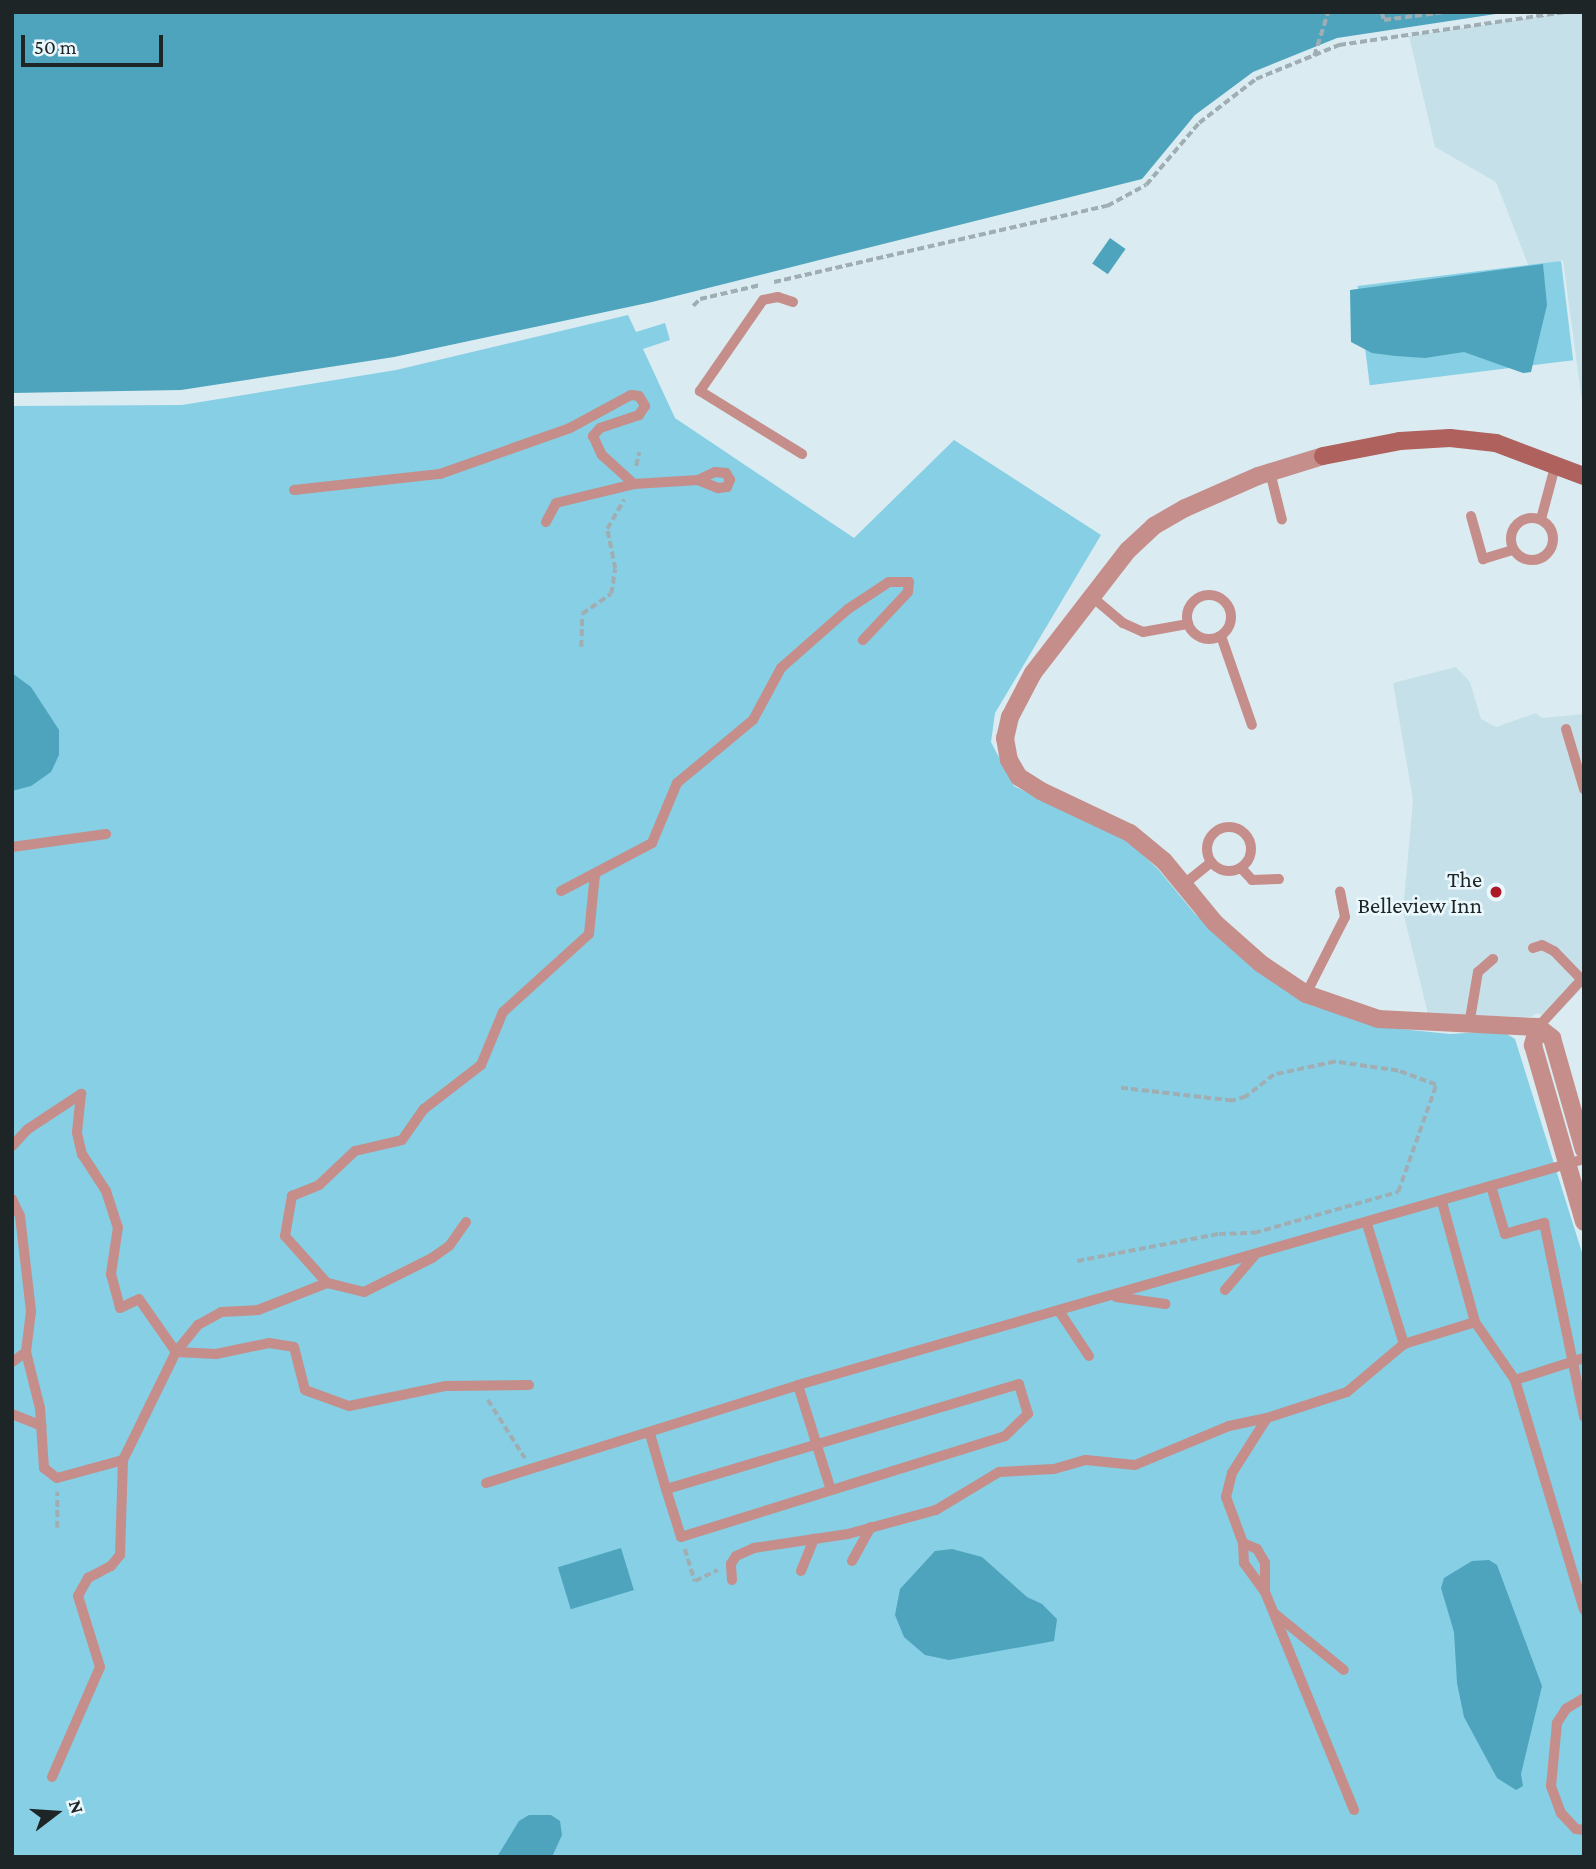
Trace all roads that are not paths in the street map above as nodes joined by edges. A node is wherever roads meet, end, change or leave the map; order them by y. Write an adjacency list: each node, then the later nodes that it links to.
1 (793, 302): 2 (lane)
2 (802, 454)
3 (1556, 463): 4 (street); 5 (street); 10 (lane)
4 (1270, 472): 11 (lane); 14 (street)
5 (1584, 476)
6 (635, 480): 7 (lane); 8 (lane); 12 (lane)
7 (698, 480)
8 (294, 490)
9 (1471, 516): 13 (lane)
10 (1541, 519): 13 (lane); 13 (lane)
11 (1282, 520)
12 (546, 522)
13 (1513, 550)
14 (1091, 596): 15 (lane); 27 (street)
15 (1188, 624): 16 (lane); 16 (lane)
16 (1220, 636): 18 (lane)
17 (863, 639): 25 (lane)
18 (1252, 725)
19 (1566, 729): 20 (lane)
20 (1584, 789)
21 (106, 834): 22 (lane)
22 (12, 846)
23 (1212, 862): 24 (lane); 24 (lane); 27 (lane)
24 (1241, 868): 26 (lane)
25 (595, 874): 28 (lane); 46 (lane)
26 (1279, 879)
27 (1183, 885): 33 (street)
28 (561, 891)
29 (1340, 891): 33 (lane)
30 (1533, 948): 32 (lane)
31 (1493, 959): 34 (lane)
32 (1583, 978): 35 (lane)
33 (1306, 994): 34 (street)
34 (1469, 1025): 35 (street)
35 (1538, 1027): 37 (street); 38 (street)
36 (12, 1146): 54 (lane)
37 (1584, 1150)
38 (1575, 1162): 39 (lane); 43 (street)
39 (1491, 1186): 41 (lane); 58 (lane)
40 (12, 1199): 53 (lane)
41 (1443, 1202): 44 (lane); 51 (lane)
42 (466, 1222): 46 (lane)
43 (1584, 1222)
44 (1367, 1224): 45 (lane); 52 (lane)
45 (1254, 1256): 47 (lane); 48 (lane)
46 (327, 1283): 54 (lane)
47 (1225, 1290)
48 (1112, 1297): 49 (lane); 50 (lane)
49 (1166, 1304)
50 (1059, 1311): 55 (lane); 61 (lane)
51 (1475, 1322): 52 (lane); 59 (lane)
52 (1404, 1344): 64 (lane)
53 (26, 1352): 57 (lane); 65 (lane)
54 (176, 1352): 60 (lane); 68 (lane)
55 (1089, 1356)
56 (1584, 1358): 58 (lane)
57 (12, 1362)
58 (1572, 1362): 59 (lane); 63 (lane)
59 (1515, 1380): 80 (lane)
60 (529, 1385)
61 (798, 1385): 66 (lane); 67 (lane)
62 (12, 1413): 65 (lane)
63 (1584, 1417)
64 (1267, 1418): 72 (lane); 74 (lane)
65 (42, 1426): 68 (lane)
66 (650, 1434): 69 (lane); 70 (lane)
67 (817, 1442): 70 (lane); 71 (lane); 71 (lane)
68 (123, 1460): 83 (lane)
69 (486, 1483)
70 (666, 1489): 71 (lane)
71 (831, 1490)
72 (871, 1527): 73 (lane); 75 (lane)
73 (814, 1538): 76 (lane); 77 (lane)
74 (1243, 1543): 78 (lane); 78 (lane)
75 (852, 1561)
76 (801, 1571)
77 (732, 1580)
78 (1265, 1592): 79 (lane)
79 (1271, 1610): 81 (lane); 84 (lane)
80 (1584, 1610)
81 (1344, 1670)
82 (1584, 1698): 85 (lane)
83 (52, 1777)
84 (1354, 1810)
85 (1584, 1830)

